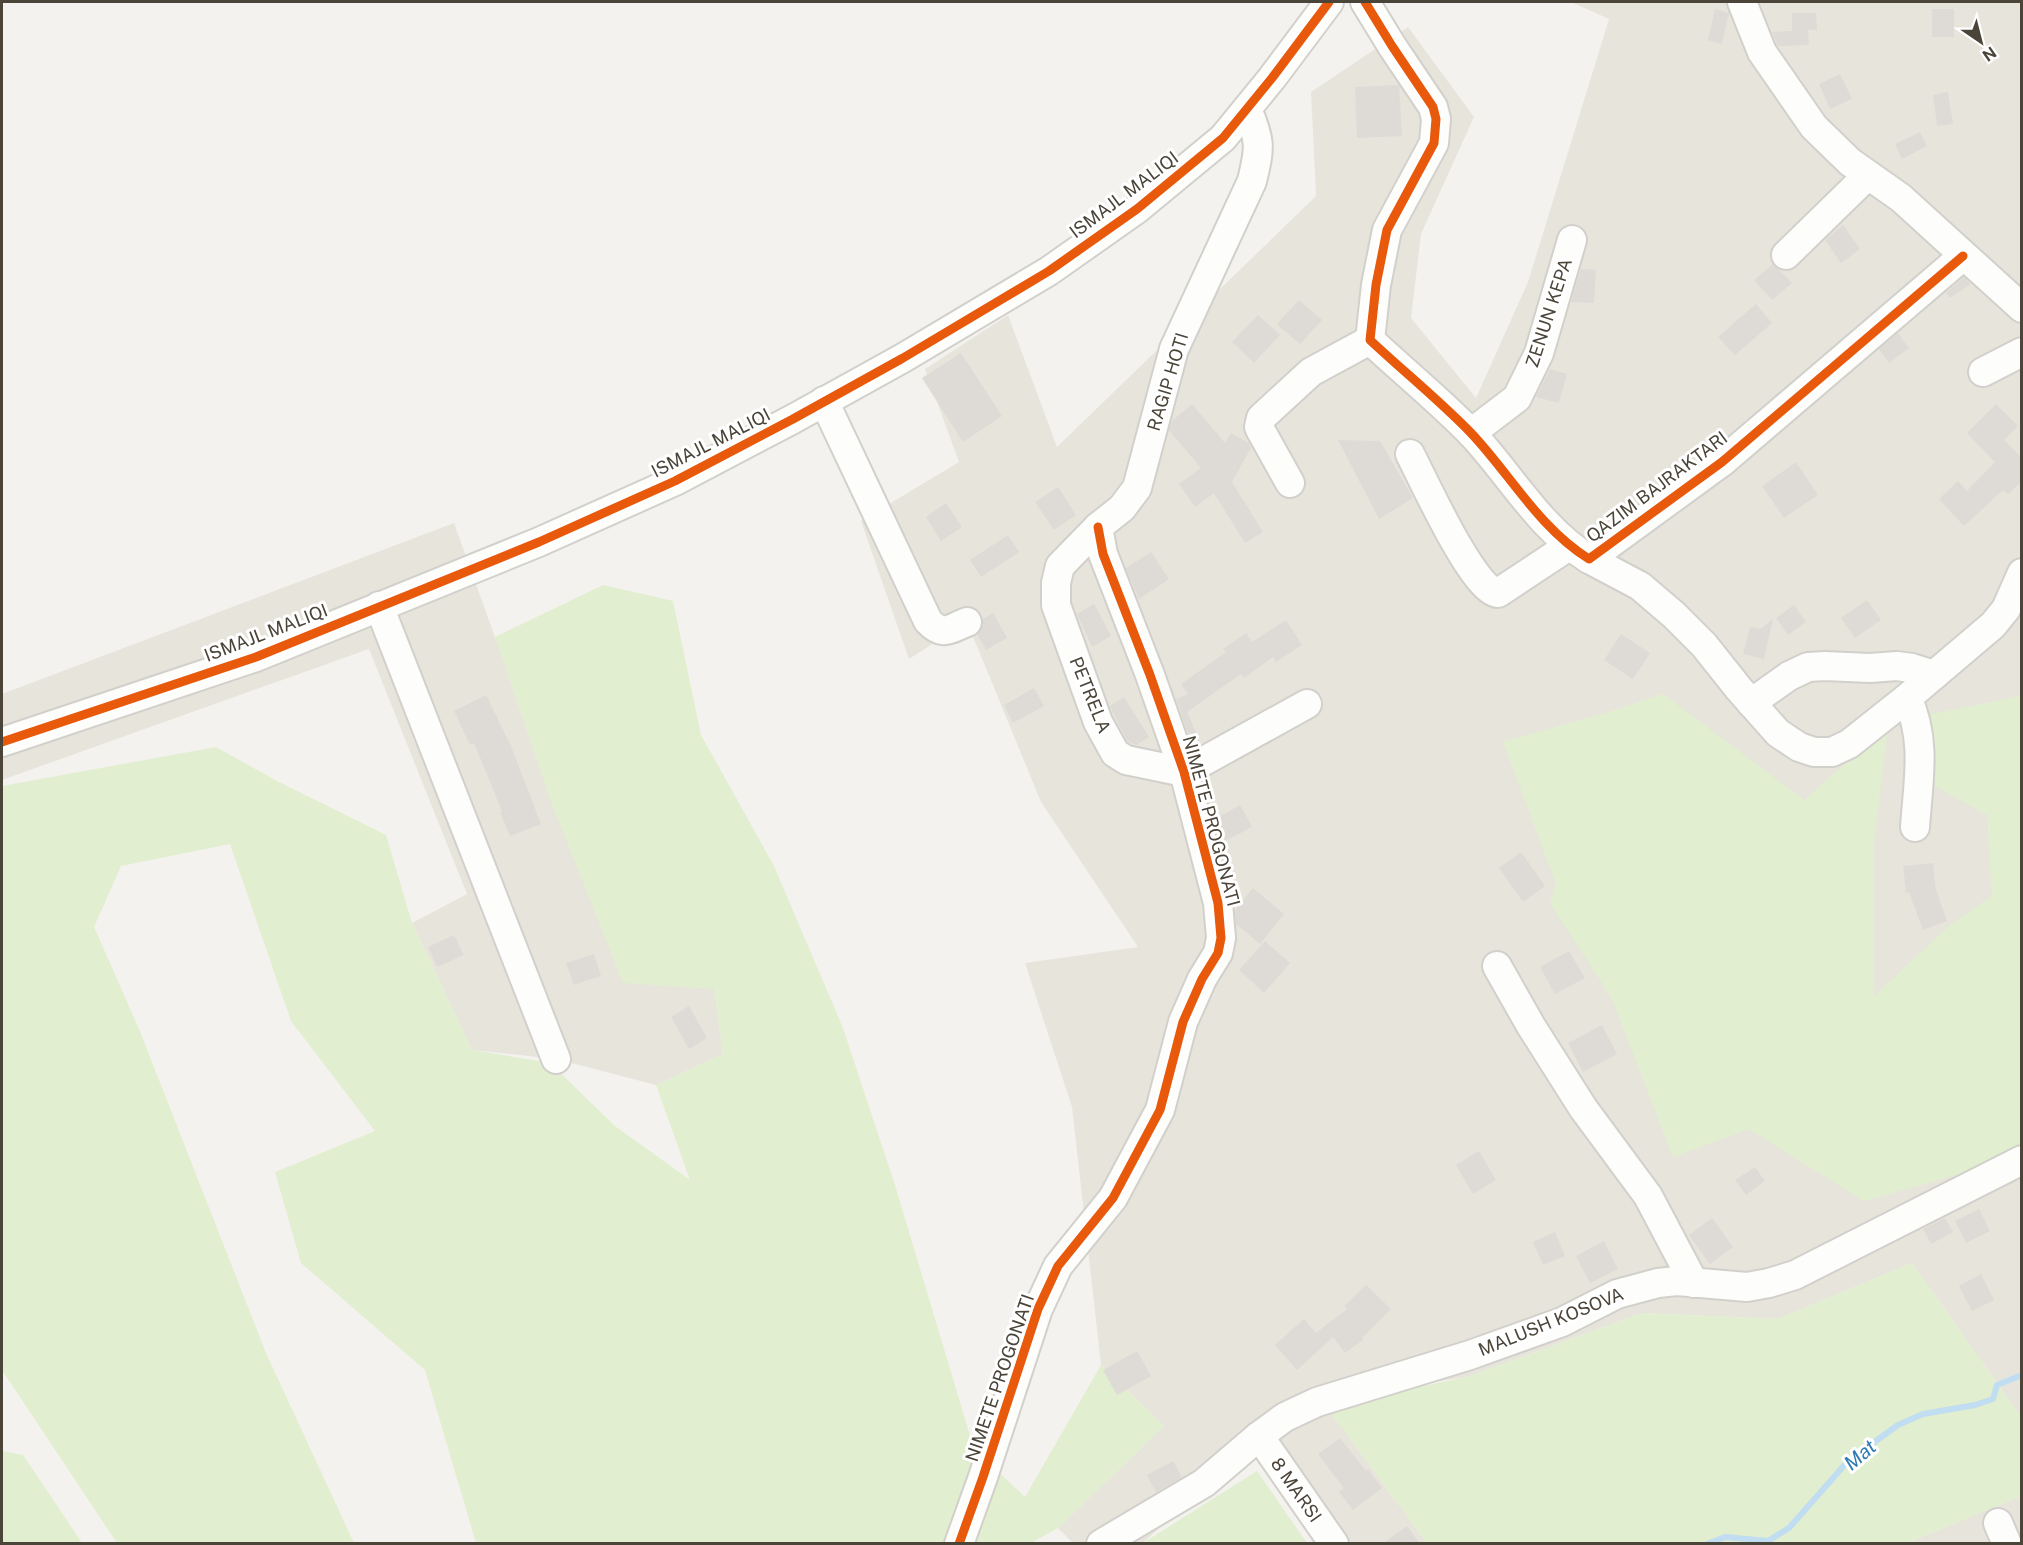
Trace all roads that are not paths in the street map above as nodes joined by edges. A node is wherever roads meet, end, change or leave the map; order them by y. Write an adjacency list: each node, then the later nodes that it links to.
1 (1329, 2): 4 (street, ISMAJL MALIQI)
2 (1365, 2): 10 (street)
3 (1742, 2): 5 (street)
4 (1247, 109): 13 (street, ISMAJL MALIQI); 17 (street, RAGIP HOTI)
5 (1868, 175): 7 (street); 8 (street)
6 (1572, 240): 14 (street, ZENUN KEPA)
7 (1786, 255)
8 (1963, 256): 9 (street); 18 (street, QAZIM BAJRAKTARI)
9 (2022, 308)
10 (1370, 340): 14 (street, QAZIM BAJRAKTARI); 16 (street)
11 (2022, 352): 12 (street)
12 (1983, 372)
13 (825, 401): 21 (street, ISMAJL MALIQI); 22 (street)
14 (1471, 433): 18 (street, QAZIM BAJRAKTARI)
15 (1410, 454): 18 (street)
16 (1290, 483)
17 (1098, 527): 19 (street, RAGIP HOTI); 28 (street, NIMETE PROGONATI)
18 (1579, 553): 25 (street)
19 (1060, 566): 28 (street, PETRELA)
20 (2022, 573): 23 (street)
21 (379, 606): 27 (street, ISMAJL MALIQI); 31 (street)
22 (967, 622)
23 (1934, 675): 24 (street); 25 (street)
24 (1907, 698): 25 (street); 29 (street)
25 (1751, 703)
26 (1307, 704): 28 (street, NIMETE PROGONATI)
27 (2, 742)
28 (1184, 772): 35 (street, NIMETE PROGONATI)
29 (1915, 827)
30 (1497, 966): 33 (street)
31 (556, 1059)
32 (2022, 1160): 33 (street, MALUSH KOSOVA)
33 (1694, 1283): 34 (street, MALUSH KOSOVA)
34 (1259, 1436): 36 (street, MALUSH KOSOVA); 37 (street, 8 MARSI)
35 (959, 1544)
36 (1101, 1544)
37 (1334, 1544)

